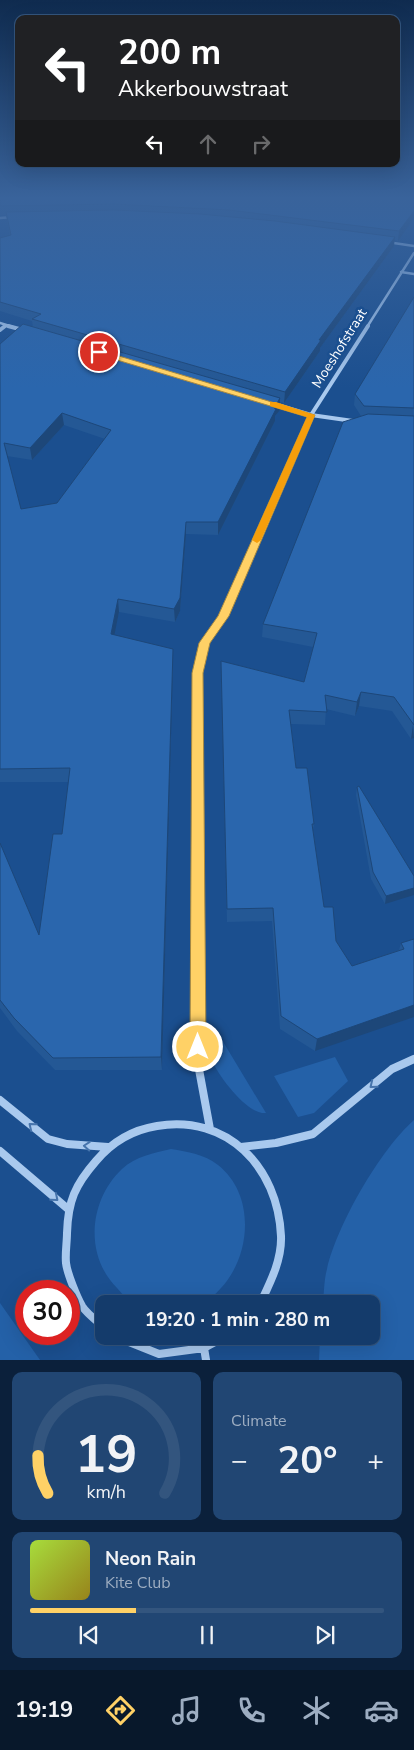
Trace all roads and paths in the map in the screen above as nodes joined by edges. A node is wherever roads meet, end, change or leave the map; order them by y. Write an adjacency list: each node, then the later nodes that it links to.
1 (409, 260): 2 (street, Moeshofstraat)
2 (401, 272): 3 (street); 9 (street, Moeshofstraat)
3 (414, 274)
4 (0, 323): 5 (street)
5 (6, 325): 6 (street); 7 (street)
6 (0, 330)
7 (25, 330)
8 (267, 402): 9 (street)
9 (311, 415): 10 (street); 13 (street, Moeshofstraat)
10 (355, 421)
11 (414, 1059): 14 (street, one-way to 14)
12 (0, 1100): 15 (street, one-way to 12)
13 (210, 1128): 14 (street); 15 (street)
14 (241, 1146): 18 (street)
15 (108, 1148): 17 (street)
16 (0, 1151): 17 (street, one-way to 17)
17 (68, 1209): 19 (street)
18 (264, 1295)
19 (95, 1318)
20 (136, 1345): 22 (street)
21 (210, 1345): 22 (street)
22 (204, 1348): 23 (street)
23 (206, 1360)

